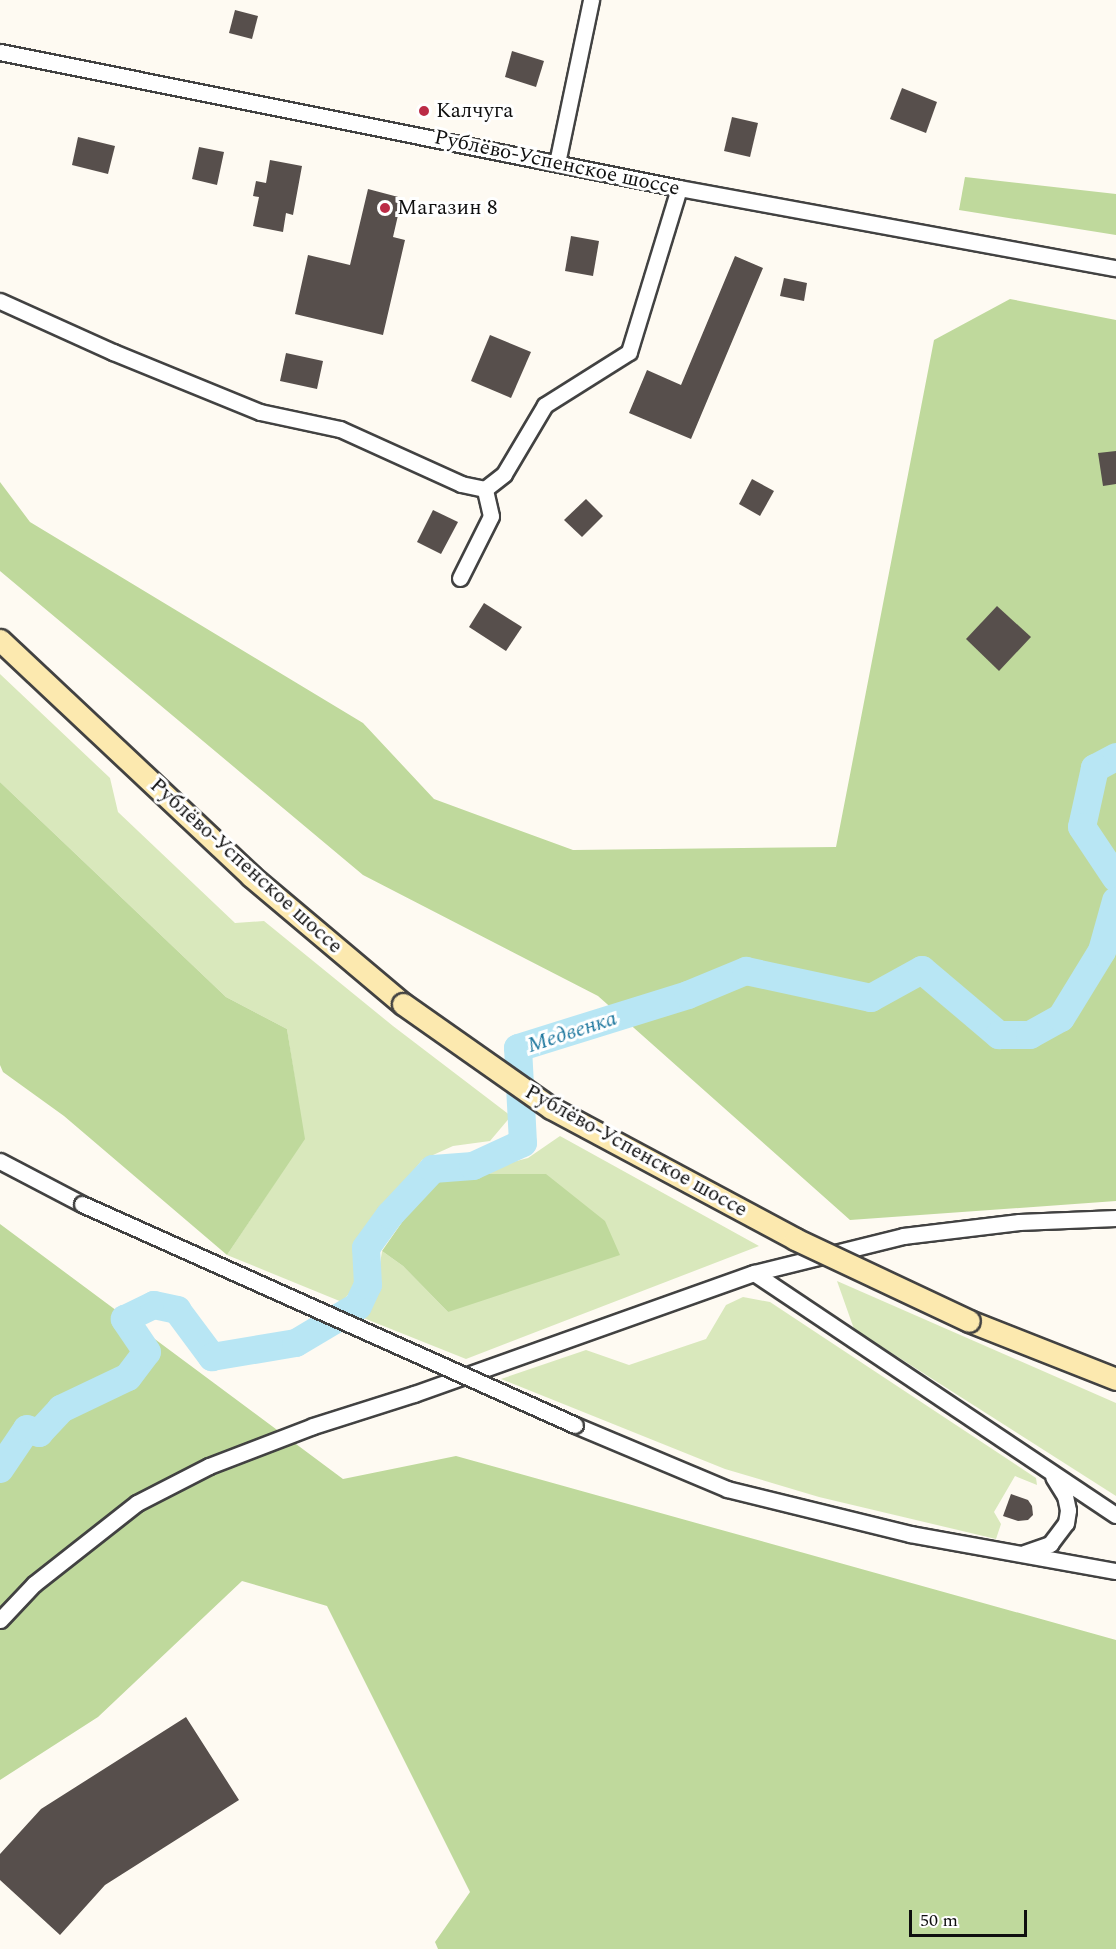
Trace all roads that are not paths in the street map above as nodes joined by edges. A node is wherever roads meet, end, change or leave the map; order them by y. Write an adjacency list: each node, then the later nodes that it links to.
1 (591, 0): 3 (street)
2 (0, 52): 3 (street, Рублёво-Успенское шоссе)
3 (557, 162): 4 (street, Рублёво-Успенское шоссе)
4 (679, 188): 5 (street, Рублёво-Успенское шоссе); 7 (street)
5 (1116, 268)
6 (0, 301): 7 (street)
7 (485, 489): 8 (street)
8 (459, 578)
9 (0, 640): 13 (main road, Рублёво-Успенское шоссе, bridge)
10 (0, 1161): 16 (street, bridge)
11 (1116, 1218): 12 (street)
12 (754, 1273): 14 (street); 18 (street)
13 (1116, 1379)
14 (1042, 1466): 15 (street); 16 (street)
15 (1116, 1515)
16 (1015, 1555): 17 (street)
17 (1116, 1571)
18 (0, 1620)

